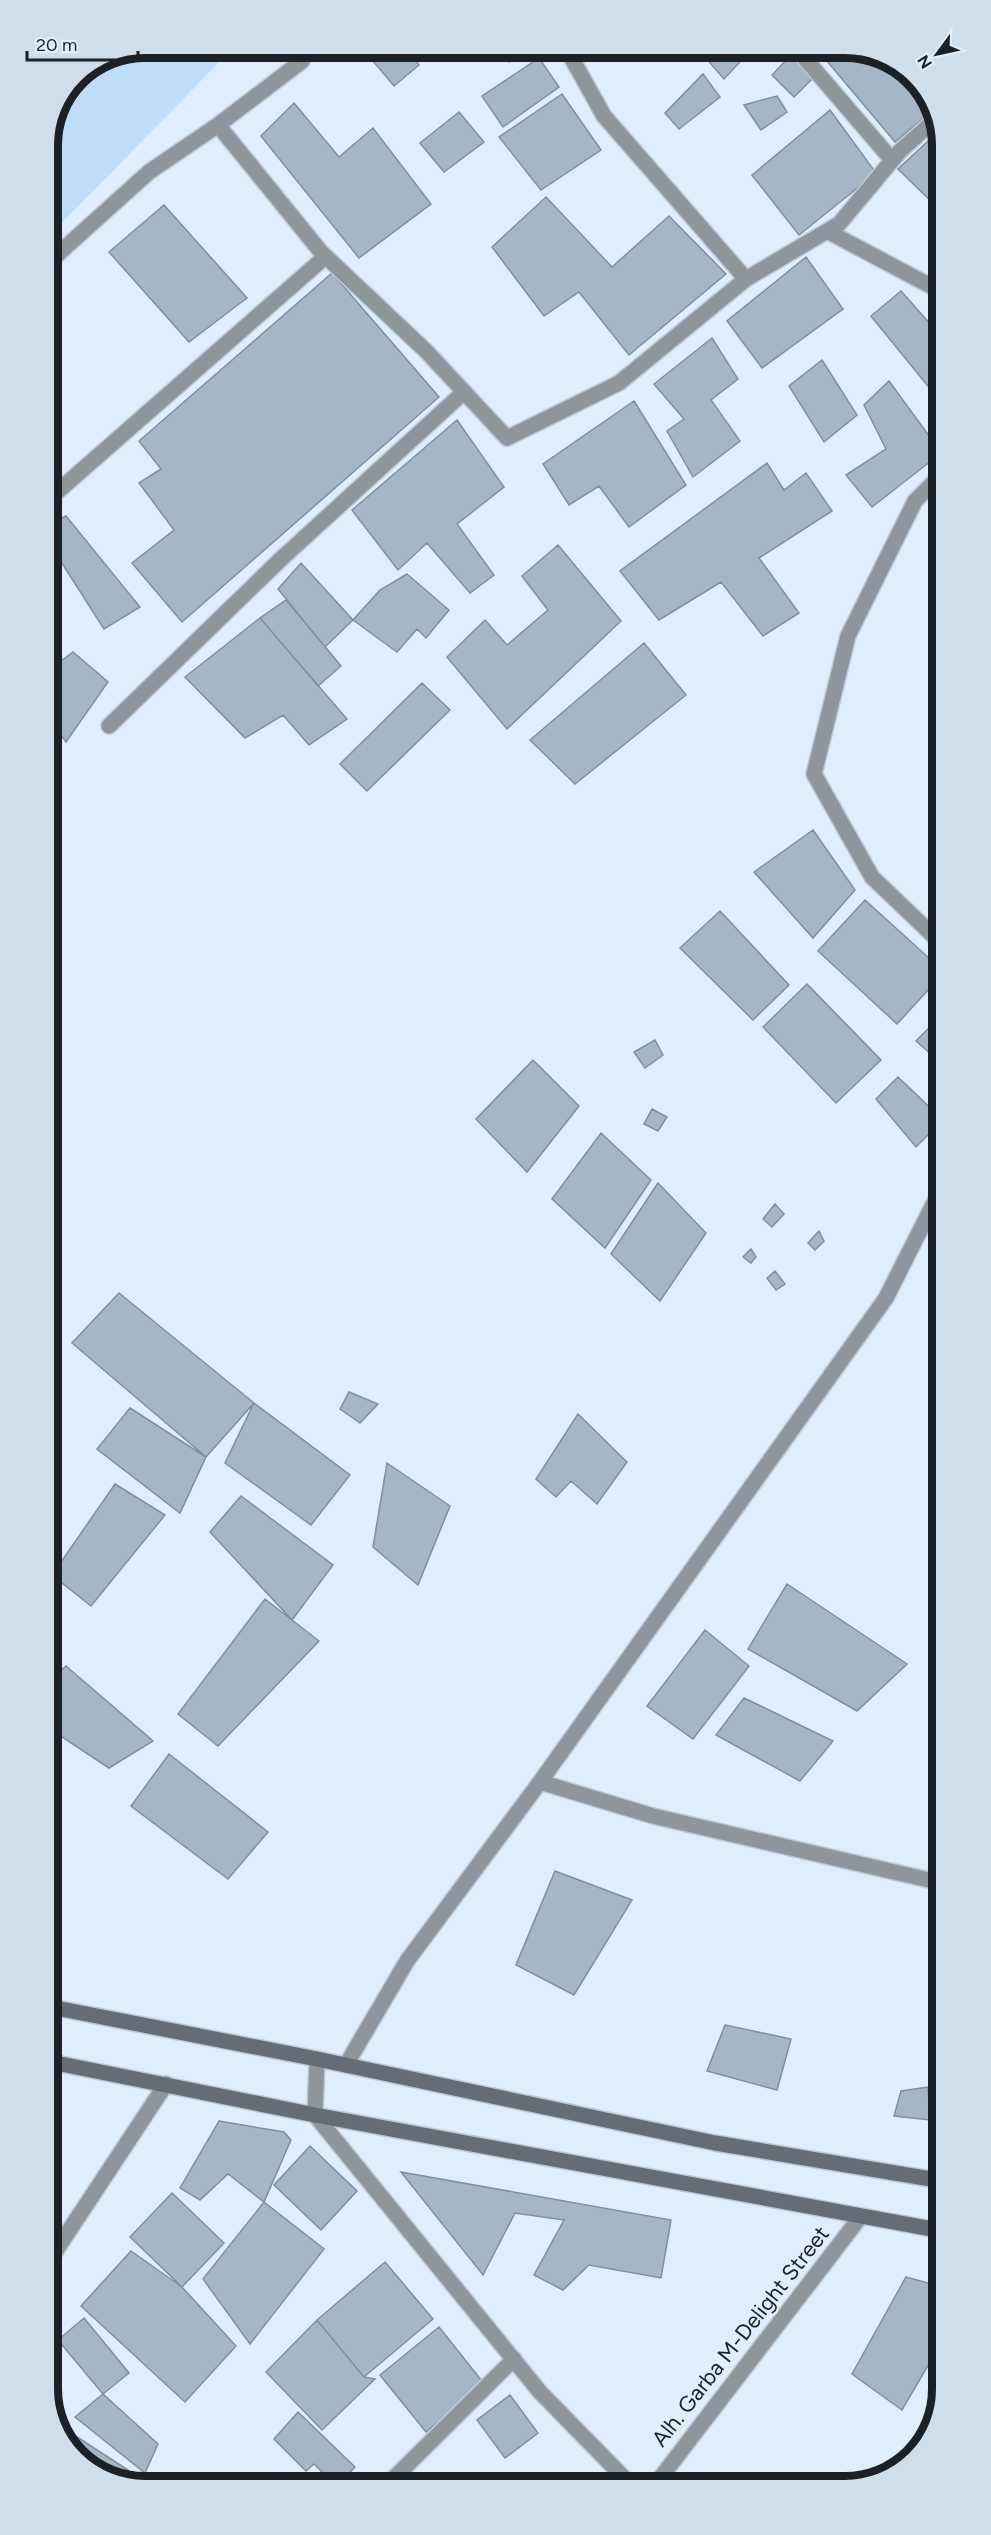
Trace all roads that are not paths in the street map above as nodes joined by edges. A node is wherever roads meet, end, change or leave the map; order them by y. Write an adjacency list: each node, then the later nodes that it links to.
1 (301, 58): 4 (street)
2 (572, 59): 10 (street)
3 (805, 59): 6 (street)
4 (218, 124): 8 (street); 9 (street)
5 (930, 124): 6 (street)
6 (892, 160): 7 (street)
7 (827, 231): 10 (street); 11 (street)
8 (59, 253)
9 (325, 257): 12 (street); 14 (street)
10 (746, 279): 12 (street)
11 (932, 287)
12 (464, 392): 15 (street)
13 (932, 484): 16 (street)
14 (59, 490)
15 (109, 726)
16 (932, 934)
17 (932, 1210): 18 (street)
18 (540, 1782): 19 (street); 23 (street)
19 (932, 1881)
20 (58, 2008): 21 (main road)
21 (317, 2059): 23 (main road); 25 (street)
22 (58, 2063): 24 (main road)
23 (346, 2065): 26 (main road)
24 (166, 2084): 25 (main road); 29 (street)
25 (315, 2115): 27 (main road); 30 (street)
26 (932, 2179)
27 (861, 2216): 28 (main road); 33 (street, Alh. Garba M-Delight Street)
28 (932, 2229)
29 (58, 2247)
30 (514, 2359): 31 (street); 32 (street)
31 (396, 2476)
32 (622, 2476)
33 (661, 2476)

